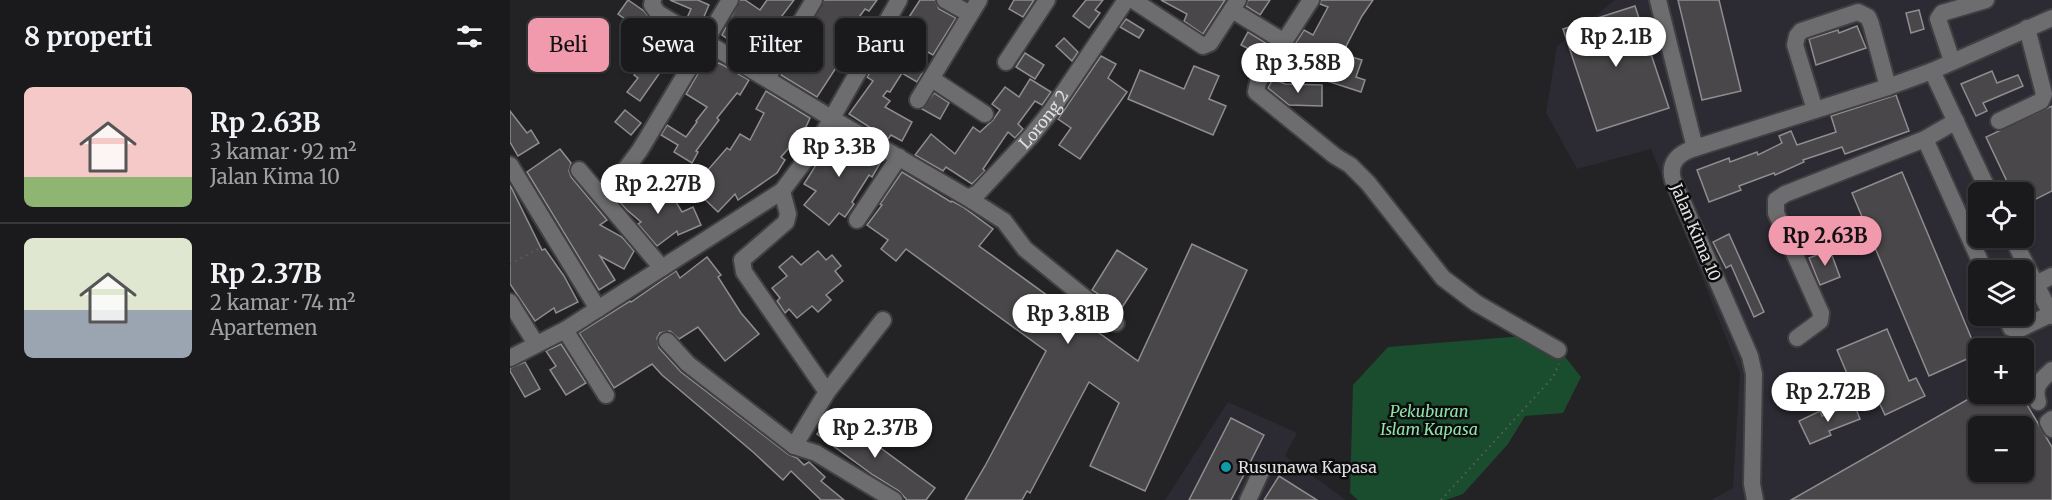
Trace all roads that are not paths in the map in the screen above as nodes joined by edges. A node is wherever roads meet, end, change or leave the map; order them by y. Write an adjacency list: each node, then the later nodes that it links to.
1 (730, 0): 16 (street)
2 (814, 0): 24 (street)
3 (899, 0): 30 (street)
4 (945, 0): 13 (street)
5 (1047, 0): 21 (street)
6 (1126, 0): 41 (street, Lorong 2)
7 (1134, 0): 12 (street)
8 (1311, 0): 18 (street)
9 (1658, 0): 34 (street)
10 (1986, 0): 20 (street)
11 (653, 3): 14 (street)
12 (1235, 5): 18 (street)
13 (974, 7): 25 (street)
14 (666, 18)
15 (2052, 18): 17 (street, Jalan Kima 10)
16 (716, 23)
17 (2027, 28): 20 (street, Jalan Kima 10); 32 (street)
18 (1283, 41): 60 (street)
19 (716, 48): 24 (street)
20 (1952, 61): 22 (street, Jalan Kima 10)
21 (1006, 62)
22 (1932, 71): 26 (street, Jalan Kima 10); 31 (street)
23 (687, 72): 40 (street)
24 (767, 78): 30 (street)
25 (932, 79): 27 (street); 29 (street)
26 (1888, 87): 28 (street, Jalan Kima 10); 28 (street)
27 (918, 100)
28 (1815, 110): 34 (street, Jalan Kima 10)
29 (985, 114)
30 (831, 118): 35 (street); 39 (street)
31 (1956, 121): 33 (street); 38 (street)
32 (2000, 121)
33 (1925, 139): 44 (street); 57 (street)
34 (1695, 148): 72 (street, Jalan Kima 10)
35 (899, 157): 41 (street); 42 (street)
36 (510, 165): 49 (street)
37 (579, 170): 40 (street)
38 (1984, 182)
39 (782, 191): 45 (street); 63 (street)
40 (602, 196): 45 (street)
41 (968, 198): 52 (street)
42 (857, 220)
43 (2018, 248): 47 (street)
44 (1979, 260)
45 (662, 268): 49 (street)
46 (2052, 276): 47 (street)
47 (2036, 284): 50 (street)
48 (510, 302): 59 (street)
49 (598, 309): 56 (street)
50 (2051, 315): 53 (street)
51 (884, 320): 63 (street)
52 (1116, 323)
53 (2034, 323)
54 (2010, 326): 55 (street)
55 (2027, 326)
56 (565, 330): 59 (street); 64 (street)
57 (1797, 338)
58 (666, 340): 68 (street)
59 (536, 344): 61 (street)
60 (1558, 350)
61 (510, 358)
62 (2052, 370): 65 (street)
63 (827, 392): 68 (street)
64 (606, 395)
65 (2038, 402)
66 (2052, 419): 67 (street)
67 (2052, 429)
68 (794, 446): 70 (street)
69 (1261, 472): 71 (street)
70 (894, 500)
71 (1248, 500)
72 (1755, 500)

